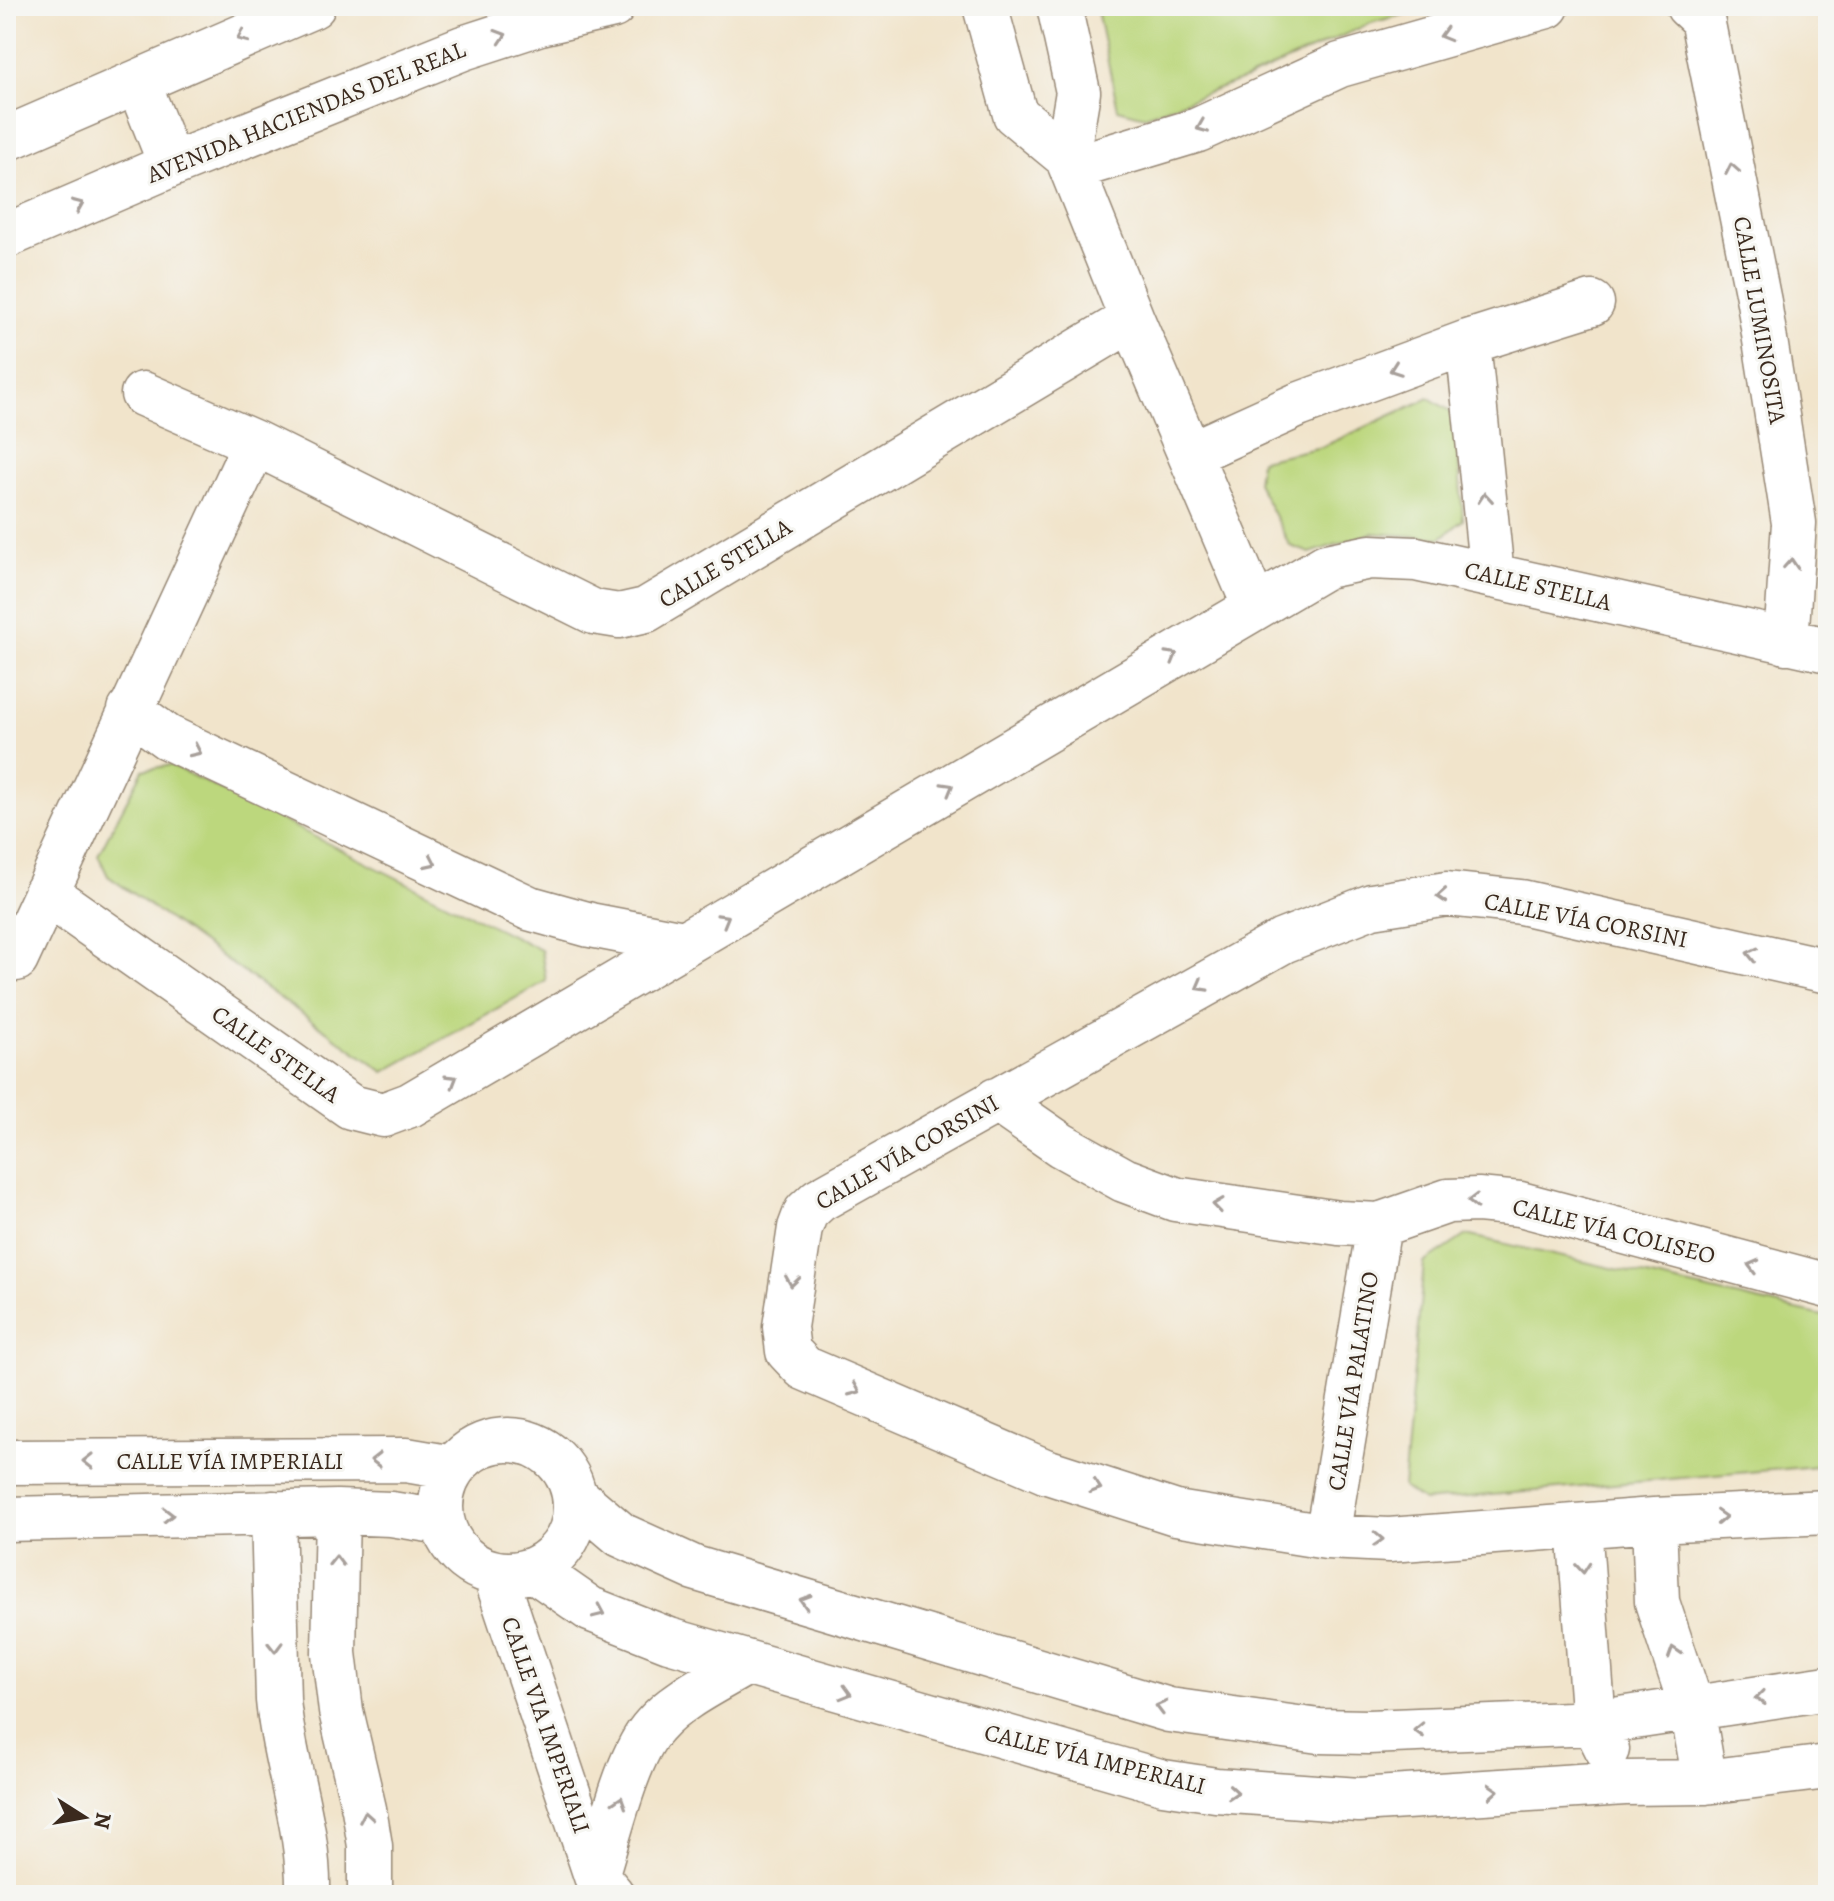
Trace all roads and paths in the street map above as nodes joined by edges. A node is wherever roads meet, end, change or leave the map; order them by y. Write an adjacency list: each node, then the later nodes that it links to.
1 (313, 6): 7 (street, one-way to 7)
2 (613, 6): 10 (street, AVENIDA HACIENDAS DEL REAL, one-way to 2)
3 (1547, 6): 9 (street, one-way to 9)
4 (1688, 6): 20 (street, CALLE LUMINOSITA, one-way to 4)
5 (1061, 15): 6 (street); 9 (street)
6 (990, 24): 9 (street)
7 (138, 82): 8 (street); 10 (street)
8 (6, 139)
9 (1070, 162): 13 (street)
10 (171, 165): 11 (street, AVENIDA HACIENDAS DEL REAL, one-way to 10)
11 (6, 236)
12 (1592, 303): 14 (street)
13 (1132, 319): 16 (street, CALLE STELLA); 17 (street)
14 (1468, 342): 17 (street, one-way to 17); 18 (street, one-way to 14)
15 (143, 394): 16 (street, CALLE STELLA)
16 (255, 443): 22 (street)
17 (1192, 453): 19 (street)
18 (1492, 576): 19 (street, CALLE STELLA); 20 (street, CALLE STELLA)
19 (1255, 607): 24 (street, CALLE STELLA, one-way to 19)
20 (1786, 642): 21 (street, CALLE STELLA)
21 (1828, 650)
22 (130, 710): 23 (street); 24 (street, one-way to 24)
23 (46, 893): 24 (street, CALLE STELLA, one-way to 24); 25 (street)
24 (684, 943)
25 (16, 959)
26 (1828, 971): 27 (street, CALLE VÍA CORSINI, one-way to 27)
27 (996, 1100): 28 (street, CALLE VÍA COLISEO, one-way to 27); 40 (street, CALLE VÍA CORSINI, one-way to 40)
28 (1379, 1225): 29 (street, CALLE VÍA COLISEO, one-way to 28); 40 (street, CALLE VÍA PALATINO)
29 (1828, 1286)
30 (6, 1462): 31 (street, CALLE VÍA IMPERIALI, one-way to 30)
31 (453, 1468): 32 (street); 38 (street)
32 (575, 1496): 41 (street); 45 (street, one-way to 32)
33 (337, 1512): 35 (street); 38 (street); 51 (street, one-way to 33)
34 (1828, 1512): 37 (street, CALLE VÍA CORSINI, one-way to 34)
35 (273, 1513): 36 (street, one-way to 35); 50 (street, one-way to 50)
36 (6, 1519)
37 (1654, 1520): 39 (street, CALLE VÍA CORSINI); 44 (street, one-way to 37)
38 (442, 1522): 41 (street, CALLE VÍA IMPERIALI)
39 (1579, 1526): 40 (street, CALLE VÍA CORSINI, one-way to 39); 45 (street, one-way to 45)
40 (1327, 1537)
41 (515, 1572): 42 (street, CALLE VÍA IMPERIALI, one-way to 42); 49 (street, CALLE VIA IMPERIALI)
42 (746, 1663): 48 (street, CALLE VÍA IMPERIALI, one-way to 48); 49 (street, CALLE VIA IMPERIALI, one-way to 42)
43 (1828, 1688): 44 (street, one-way to 44)
44 (1692, 1708): 45 (street); 47 (street)
45 (1594, 1723): 48 (street)
46 (1828, 1767): 47 (street, CALLE VÍA IMPERIALI)
47 (1705, 1782): 48 (street, CALLE VÍA IMPERIALI)
48 (1625, 1783)
49 (604, 1886)
50 (308, 1895)
51 (370, 1895)

